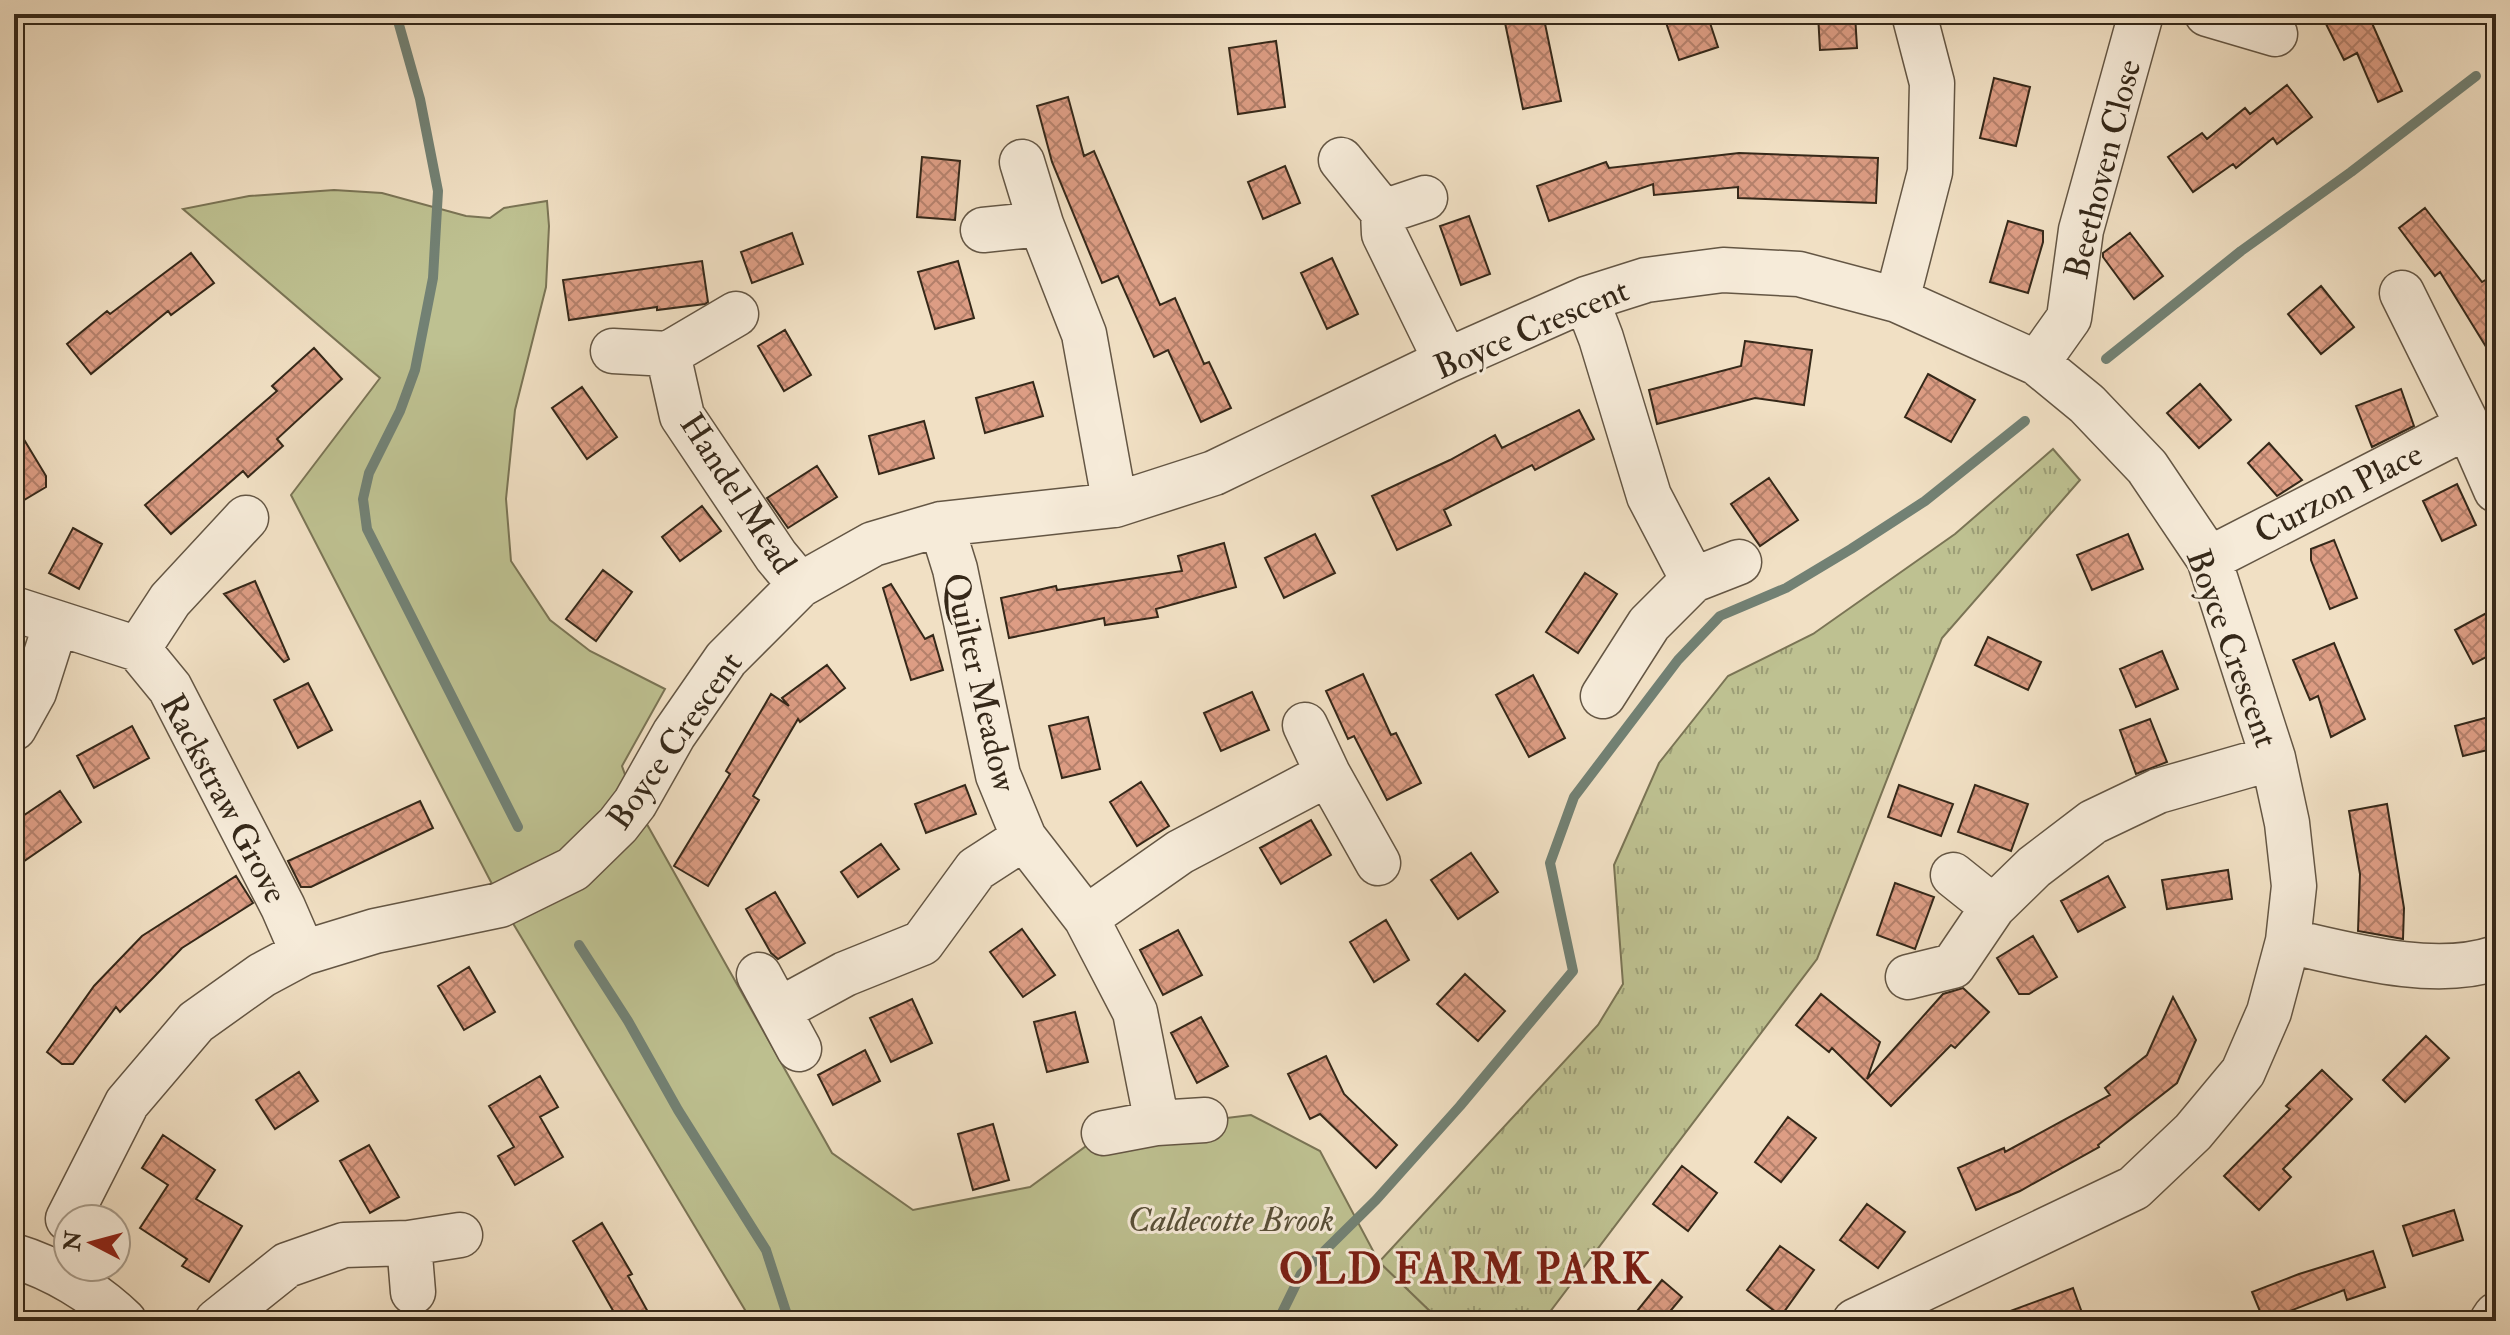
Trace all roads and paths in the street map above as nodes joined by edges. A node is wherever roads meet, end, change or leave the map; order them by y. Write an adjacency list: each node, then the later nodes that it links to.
1 (1914, 14): 13 (street)
2 (2141, 14): 18 (street, Beethoven Close)
3 (2207, 14): 4 (street)
4 (2275, 34)
5 (1341, 160): 8 (street)
6 (1022, 162): 9 (street)
7 (1425, 198): 8 (street)
8 (1383, 212): 17 (street)
9 (1041, 224): 10 (street); 21 (street)
10 (983, 230)
11 (2402, 293): 19 (street)
12 (1586, 299): 13 (street, Boyce Crescent); 17 (street, Boyce Crescent); 26 (street)
13 (1897, 300): 18 (street, Boyce Crescent)
14 (736, 314): 16 (street)
15 (613, 351): 16 (street)
16 (668, 354): 27 (street, Handel Mead)
17 (1446, 361): 21 (street, Boyce Crescent)
18 (2037, 363): 24 (street, Boyce Crescent)
19 (2468, 426): 20 (street); 24 (street, Curzon Place)
20 (2496, 490)
21 (1115, 505): 23 (street, Boyce Crescent)
22 (246, 518): 30 (street)
23 (941, 524): 27 (street, Boyce Crescent); 36 (street, Quilter Meadow)
24 (2209, 559): 34 (street, Boyce Crescent)
25 (1739, 562): 26 (street)
26 (1693, 580): 31 (street)
27 (800, 585): 42 (street, Boyce Crescent)
28 (14, 609): 29 (street)
29 (56, 623): 30 (street); 33 (street)
30 (138, 649): 42 (street, Rackstraw Grove)
31 (1603, 696)
32 (1305, 725): 35 (street)
33 (14, 728)
34 (2273, 758): 39 (street); 41 (street, Boyce Crescent)
35 (1328, 774): 37 (street); 40 (street)
36 (1024, 838): 40 (street, Quilter Meadow); 45 (street, Quilter Meadow)
37 (1378, 863)
38 (1953, 875): 39 (street)
39 (1993, 907): 44 (street)
40 (1086, 918): 47 (street, Quilter Meadow)
41 (2288, 941): 43 (street); 58 (street, Boyce Crescent)
42 (303, 953): 49 (street, Boyce Crescent)
43 (2496, 958)
44 (1908, 977)
45 (799, 1049)
46 (1205, 1120): 47 (street)
47 (1157, 1123): 48 (street)
48 (1104, 1133)
49 (76, 1203)
50 (460, 1235): 52 (street)
51 (52, 1236): 53 (street, Boyce Crescent)
52 (409, 1243): 54 (street); 57 (street)
53 (29, 1261): 56 (street)
54 (413, 1292)
55 (2496, 1315): 59 (street)
56 (124, 1321)
57 (217, 1321)
58 (1855, 1321)
59 (2492, 1321)

